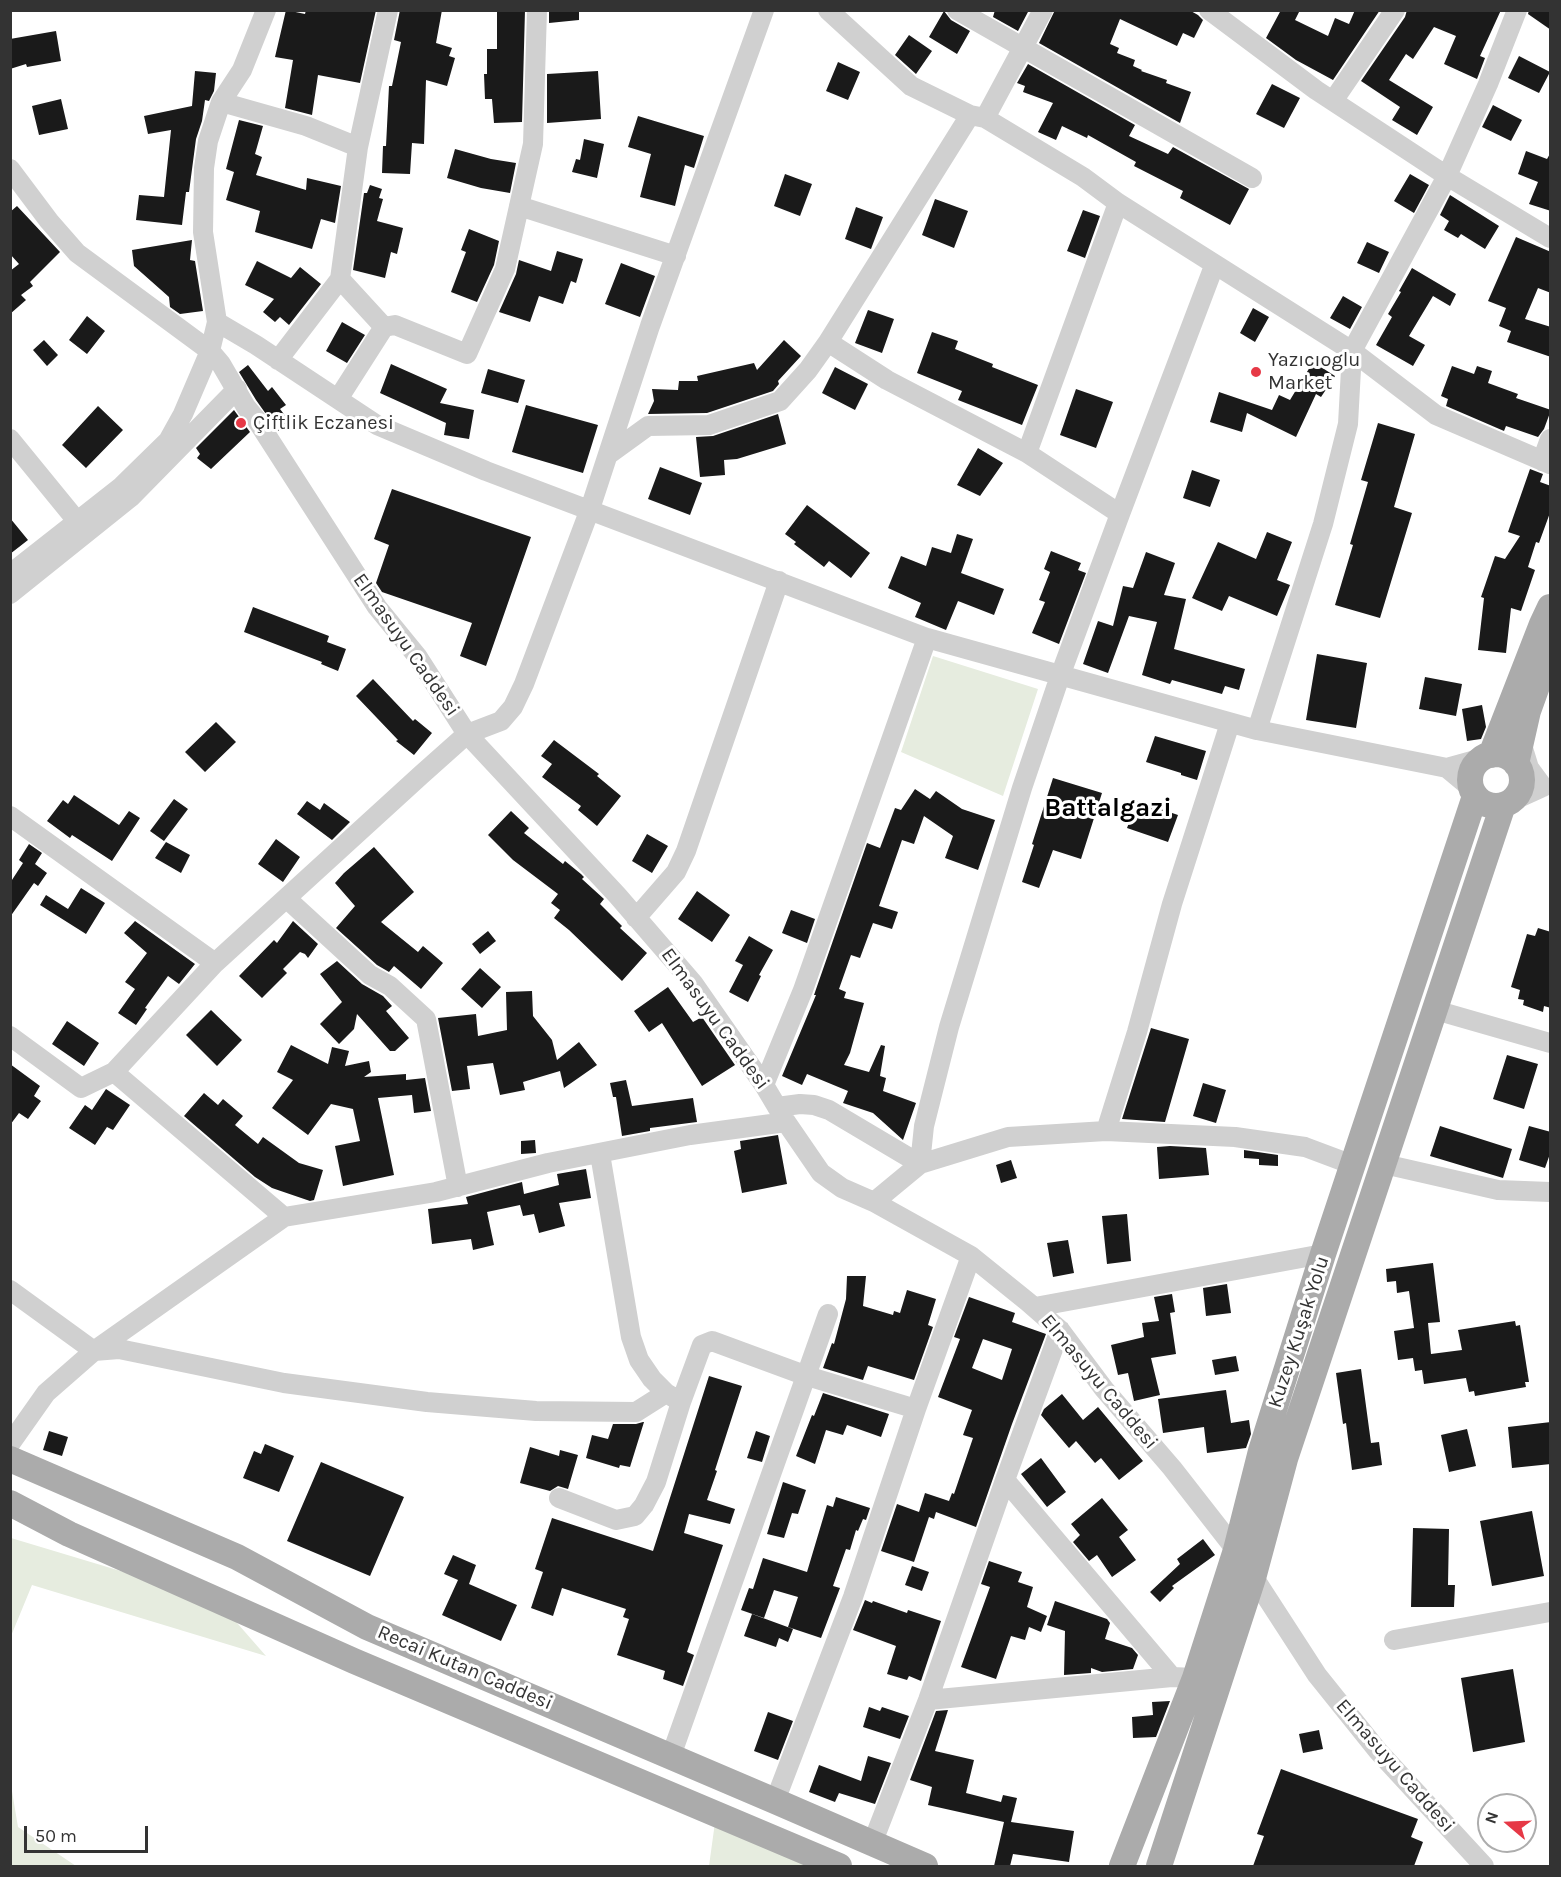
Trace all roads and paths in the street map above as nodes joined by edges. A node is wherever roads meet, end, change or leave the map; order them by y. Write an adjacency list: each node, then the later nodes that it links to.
1 (266, 10): 14 (street)
2 (388, 10): 16 (street)
3 (537, 10): 21 (street)
4 (765, 10): 23 (street)
5 (828, 10): 15 (street)
6 (957, 10): 12 (street)
7 (1043, 10): 12 (street)
8 (1209, 10): 11 (street)
9 (1395, 10): 13 (street)
10 (1517, 10): 17 (street)
11 (1229, 17): 13 (street)
12 (1023, 47): 15 (street); 18 (street)
13 (1333, 101): 17 (street)
14 (221, 102): 16 (street); 26 (street)
15 (978, 116): 20 (street); 28 (street)
16 (358, 147): 25 (street)
17 (1447, 176): 22 (street); 30 (street)
18 (1252, 178)
19 (14, 180): 29 (street, Elmasuyu Caddesi)
20 (1118, 203): 24 (street); 36 (street)
21 (519, 206): 23 (street); 27 (street)
22 (1551, 238)
23 (676, 256): 37 (street)
24 (1214, 266): 30 (street); 40 (street)
25 (340, 279): 27 (street); 31 (street)
26 (217, 322): 29 (street); 31 (street)
27 (384, 327): 33 (street)
28 (828, 342): 36 (street); 37 (street)
29 (210, 351): 32 (street, Elmasuyu Caddesi); 41 (street)
30 (1352, 351): 38 (street); 50 (street)
31 (278, 360): 33 (street)
32 (237, 390): 44 (street); 51 (street, Elmasuyu Caddesi)
33 (338, 399): 39 (street)
34 (10, 439): 41 (street)
35 (1551, 439): 38 (street)
36 (1027, 453): 40 (street)
37 (608, 455): 39 (street)
38 (1546, 463)
39 (590, 509): 43 (street); 51 (street)
40 (1120, 514): 48 (street)
41 (77, 521): 42 (street)
42 (10, 574)
43 (779, 580): 46 (street); 60 (street)
44 (10, 594)
45 (1551, 607): 53 (main road)
46 (927, 638): 48 (street); 66 (street)
47 (1551, 650): 52 (main road)
48 (1060, 676): 49 (street); 70 (street)
49 (1230, 723): 50 (street); 68 (street)
50 (1257, 730): 54 (street)
51 (467, 734): 59 (street); 60 (street, Elmasuyu Caddesi)
52 (1518, 753): 53 (main road); 55 (street); 57 (main road)
53 (1487, 756): 54 (street); 56 (main road)
54 (1448, 768): 56 (street)
55 (1547, 788): 57 (street)
56 (1473, 792): 57 (main road); 72 (main road, Kuzey Kuşak Yolu)
57 (1507, 804): 62 (main road, Kuzey Kuşak Yolu)
58 (10, 816): 61 (street)
59 (286, 898): 61 (street); 73 (street)
60 (636, 918): 66 (street, Elmasuyu Caddesi)
61 (216, 963): 65 (street)
62 (1435, 1010): 64 (street); 71 (main road, Kuzey Kuşak Yolu)
63 (10, 1036): 65 (street)
64 (1551, 1043)
65 (114, 1071): 76 (street)
66 (765, 1085): 67 (street, Elmasuyu Caddesi)
67 (781, 1115): 69 (street); 70 (street); 75 (street, Elmasuyu Caddesi)
68 (1106, 1131): 70 (street); 72 (street)
69 (600, 1154): 73 (street); 85 (street)
70 (920, 1164): 75 (street)
71 (1384, 1164): 74 (street); 93 (main road, Kuzey Kuşak Yolu)
72 (1353, 1165): 77 (main road, Kuzey Kuşak Yolu)
73 (458, 1187): 76 (street)
74 (1551, 1192)
75 (874, 1202): 78 (street, Elmasuyu Caddesi)
76 (284, 1217): 83 (street)
77 (1323, 1254): 80 (street); 92 (main road, Kuzey Kuşak Yolu)
78 (971, 1256): 80 (street, Elmasuyu Caddesi); 86 (street)
79 (10, 1290): 83 (street)
80 (1035, 1307): 82 (street, Elmasuyu Caddesi)
81 (828, 1314): 84 (street)
82 (1060, 1330): 89 (street); 92 (street, Elmasuyu Caddesi)
83 (94, 1351): 85 (street); 87 (street)
84 (807, 1376): 85 (street); 86 (street); 98 (street)
85 (673, 1397): 90 (street)
86 (916, 1409): 99 (street)
87 (10, 1444)
88 (10, 1459): 98 (main road, Recai Kutan Caddesi)
89 (1005, 1480): 96 (street); 97 (street)
90 (559, 1498)
91 (10, 1503): 101 (main road, Recai Kutan Caddesi)
92 (1236, 1550): 93 (street, Elmasuyu Caddesi); 96 (main road, Kuzey Kuşak Yolu)
93 (1253, 1578): 104 (main road, Kuzey Kuşak Yolu); 105 (street, Elmasuyu Caddesi)
94 (1551, 1612): 95 (street)
95 (1394, 1640)
96 (1183, 1677): 97 (street); 103 (main road, Kuzey Kuşak Yolu)
97 (928, 1700): 100 (street)
98 (671, 1756): 99 (main road, Recai Kutan Caddesi)
99 (775, 1801): 100 (main road, Recai Kutan Caddesi)
100 (872, 1844): 102 (main road, Recai Kutan Caddesi)
101 (839, 1866)
102 (925, 1866)
103 (1122, 1866)
104 (1159, 1866)
105 (1484, 1866)

